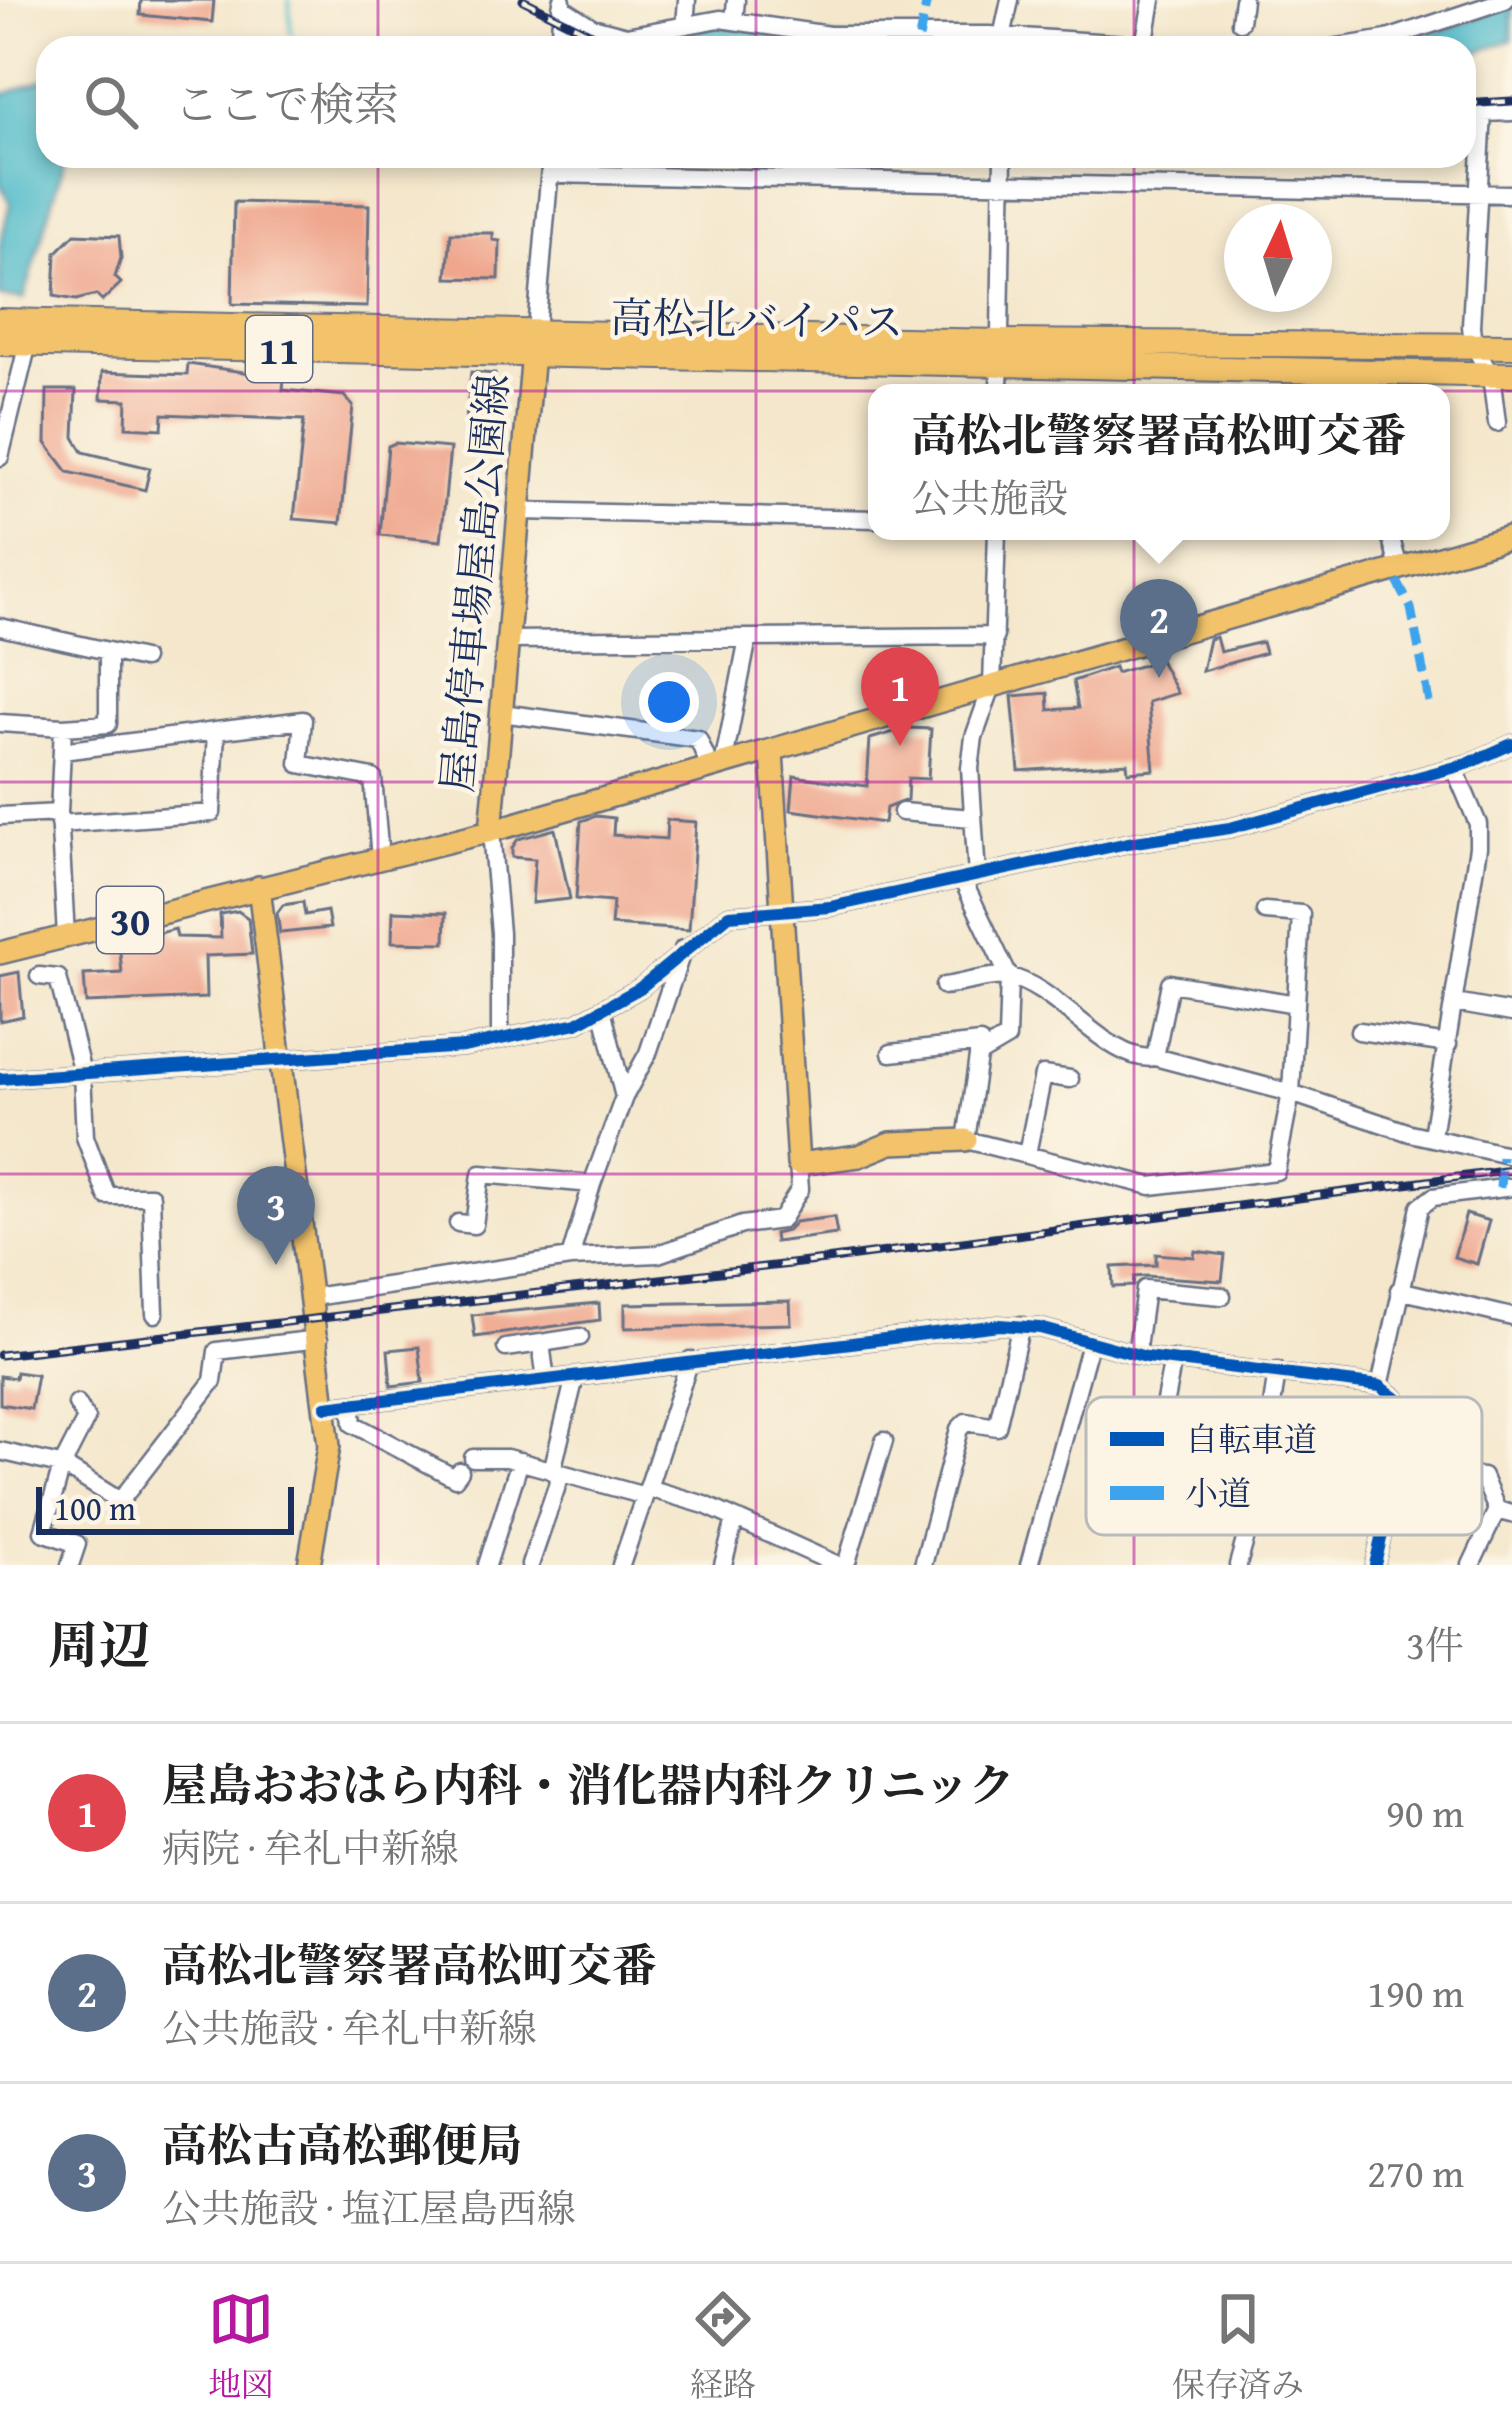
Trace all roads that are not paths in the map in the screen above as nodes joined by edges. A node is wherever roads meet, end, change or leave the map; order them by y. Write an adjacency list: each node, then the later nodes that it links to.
1 (687, 0): 10 (street)
2 (736, 0): 8 (street)
3 (1010, 0): 13 (street)
4 (1152, 0): 14 (street)
5 (1243, 0): 9 (street)
6 (1505, 0): 15 (street)
7 (562, 4): 10 (street); 11 (street)
8 (734, 21): 10 (street); 12 (street)
9 (1240, 22)
10 (685, 25)
11 (560, 36)
12 (916, 36)
13 (1002, 36)
14 (1146, 36)
15 (1396, 36)
16 (1512, 112): 21 (street)
17 (550, 168): 25 (street)
18 (626, 168): 20 (street)
19 (1003, 168): 20 (street)
20 (1003, 183): 21 (street); 28 (street)
21 (1479, 194): 22 (street); 26 (street)
22 (1512, 194)
23 (0, 320): 24 (highway, 高松北バイパス / 11)
24 (21, 338): 25 (highway, 高松北バイパス / 11); 32 (street)
25 (534, 342): 28 (highway, 高松北バイパス / 11); 33 (main road, 屋島停車場屋島公園線)
26 (1473, 345): 27 (highway, 高松北バイパス / 11); 28 (highway, 高松北バイパス / 11); 29 (street)
27 (1512, 346)
28 (1001, 353): 29 (highway, 高松北バイパス / 11); 30 (street)
29 (1502, 375): 31 (street)
30 (999, 384)
31 (1498, 423)
32 (0, 457)
33 (519, 511): 34 (street); 42 (main road, 屋島停車場屋島公園線)
34 (868, 519)
35 (1512, 536): 38 (main road, 屋島停車場屋島公園線)
36 (997, 540): 40 (street)
37 (1391, 540): 38 (street)
38 (1399, 568): 45 (main road, 屋島停車場屋島公園線)
39 (0, 627): 43 (street)
40 (995, 636): 41 (street); 45 (street)
41 (748, 638): 42 (street); 55 (street)
42 (507, 640): 46 (main road, 屋島停車場屋島公園線)
43 (108, 651): 44 (street); 48 (street)
44 (143, 659)
45 (992, 686): 54 (main road, 屋島停車場屋島公園線); 59 (street)
46 (501, 713): 55 (street); 61 (main road, 屋島停車場屋島公園線)
47 (0, 723): 49 (street)
48 (108, 724): 49 (street); 52 (street)
49 (63, 727): 53 (street)
50 (216, 731): 52 (street); 60 (street); 62 (street)
51 (1512, 744): 56 (street)
52 (109, 745): 53 (street)
53 (62, 751): 60 (street)
54 (772, 752): 55 (main road, 屋島停車場屋島公園線); 65 (main road)
55 (717, 767): 61 (main road, 屋島停車場屋島公園線)
56 (1454, 767): 63 (street); 73 (street)
57 (902, 812): 59 (street)
58 (0, 816): 60 (street)
59 (972, 818): 63 (street)
60 (59, 819): 67 (street)
61 (491, 831): 62 (main road); 78 (street)
62 (380, 858): 64 (main road)
63 (970, 877): 65 (street); 71 (street)
64 (259, 886): 67 (main road, 30); 83 (main road)
65 (783, 908): 68 (street); 93 (main road)
66 (1265, 911): 74 (street)
67 (66, 936): 69 (main road, 30)
68 (684, 949): 75 (street); 88 (street)
69 (0, 953)
70 (39, 976): 84 (street)
71 (1009, 977): 72 (street); 81 (street); 82 (street)
72 (944, 986)
73 (1455, 1003): 76 (street); 79 (street)
74 (1296, 1004): 82 (street); 87 (street)
75 (603, 1013): 78 (street); 88 (street)
76 (1512, 1013)
77 (1360, 1030): 79 (street)
78 (500, 1038): 83 (street)
79 (1448, 1044): 89 (street)
80 (891, 1053): 81 (street)
81 (978, 1055): 90 (street)
82 (1155, 1057): 87 (street)
83 (280, 1062): 84 (street); 100 (main road)
84 (82, 1072): 86 (street); 101 (street)
85 (1070, 1078): 91 (street)
86 (0, 1079)
87 (1291, 1093): 89 (street); 91 (street)
88 (624, 1096): 94 (street)
89 (1432, 1136): 92 (street)
90 (966, 1139): 91 (street); 93 (main road)
91 (1027, 1154)
92 (1512, 1156)
93 (798, 1164): 97 (street)
94 (592, 1184): 96 (street); 97 (street)
95 (1512, 1187): 98 (street)
96 (458, 1223)
97 (570, 1258): 100 (street)
98 (1399, 1290): 102 (street); 115 (street)
99 (1222, 1296): 109 (street)
100 (313, 1297): 105 (main road)
101 (155, 1314)
102 (1512, 1317)
103 (1022, 1325): 107 (street); 111 (street); 141 (street)
104 (580, 1337): 106 (street)
105 (319, 1339): 121 (main road); 125 (street)
106 (541, 1343): 108 (street); 114 (street)
107 (1090, 1343): 109 (street); 142 (street)
108 (506, 1348)
109 (1136, 1355): 110 (street)
110 (1172, 1359): 112 (street); 116 (street)
111 (690, 1360): 113 (street); 128 (street)
112 (1277, 1370): 115 (street); 117 (street)
113 (574, 1377): 114 (street); 126 (street)
114 (546, 1381): 120 (street)
115 (1380, 1386): 118 (street)
116 (1165, 1397)
117 (1273, 1397)
118 (1395, 1397)
119 (77, 1404): 125 (street)
120 (351, 1404): 121 (street); 124 (street)
121 (326, 1407): 135 (main road)
122 (884, 1442): 140 (street)
123 (0, 1450): 125 (street)
124 (520, 1461): 126 (street); 136 (street)
125 (62, 1466): 134 (street)
126 (557, 1473): 128 (street); 137 (street)
127 (1482, 1477): 129 (street)
128 (646, 1492): 130 (street); 138 (street)
129 (1504, 1512): 145 (street)
130 (735, 1520): 133 (street); 139 (street)
131 (1246, 1535): 143 (street)
132 (1382, 1535): 144 (street)
133 (811, 1560): 140 (street)
134 (70, 1565)
135 (309, 1565)
136 (487, 1565)
137 (530, 1565)
138 (621, 1565)
139 (723, 1565)
140 (842, 1565)
141 (923, 1565)
142 (1029, 1565)
143 (1238, 1565)
144 (1375, 1565)
145 (1471, 1565)

